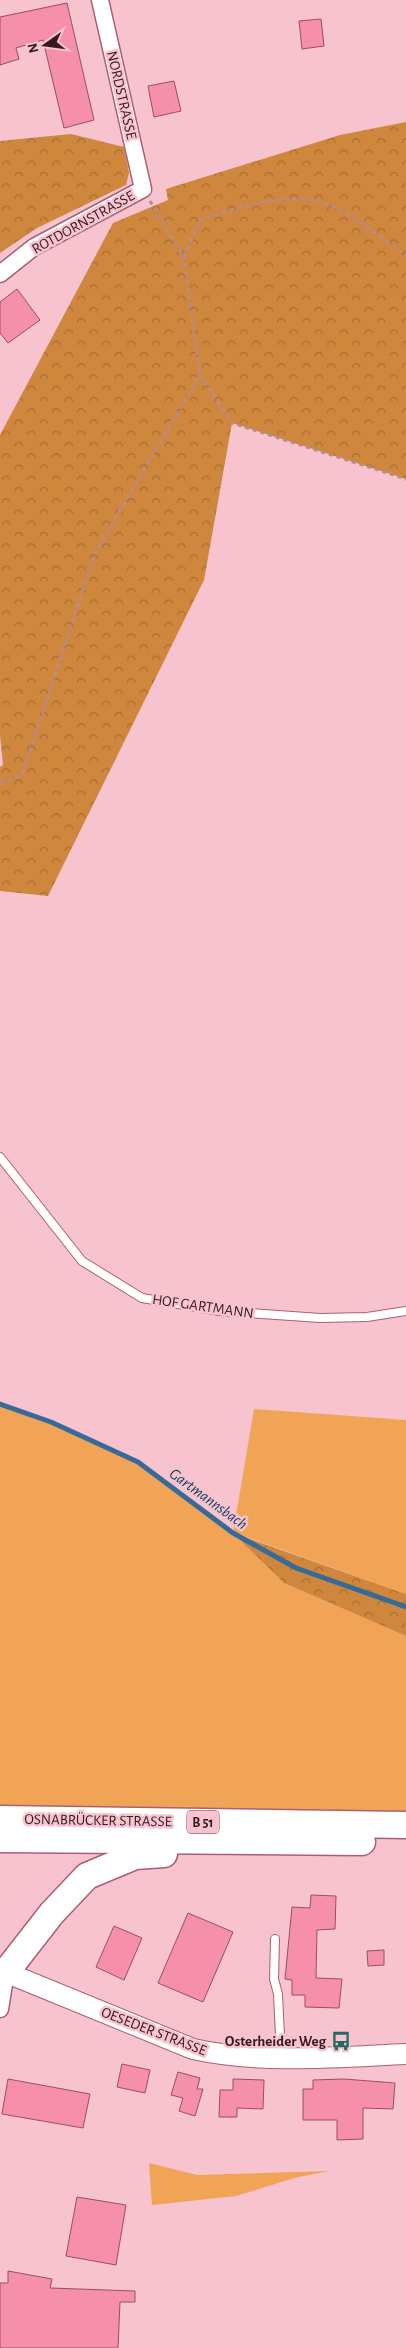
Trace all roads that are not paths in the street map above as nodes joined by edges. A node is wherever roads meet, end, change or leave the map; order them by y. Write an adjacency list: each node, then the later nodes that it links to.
1 (100, 0): 2 (street, NORDSTRASSE)
2 (143, 189): 3 (street, ROTDORNSTRASSE)
3 (0, 274)
4 (0, 1157): 5 (lane, HOF GARTMANN)
5 (406, 1311)
6 (0, 1819): 7 (highway, OSNABRÜCKER STRASSE / B 51)
7 (406, 1825)
8 (0, 1839): 9 (highway, OSNABRÜCKER STRASSE / B 51)
9 (334, 1842): 10 (highway, OSNABRÜCKER STRASSE / B 51); 12 (highway)
10 (406, 1843)
11 (275, 1940): 15 (lane)
12 (3, 1971): 13 (street); 15 (street, OESEDER STRASSE)
13 (0, 2009)
14 (406, 2054): 15 (street, OESEDER STRASSE)
15 (281, 2057)

